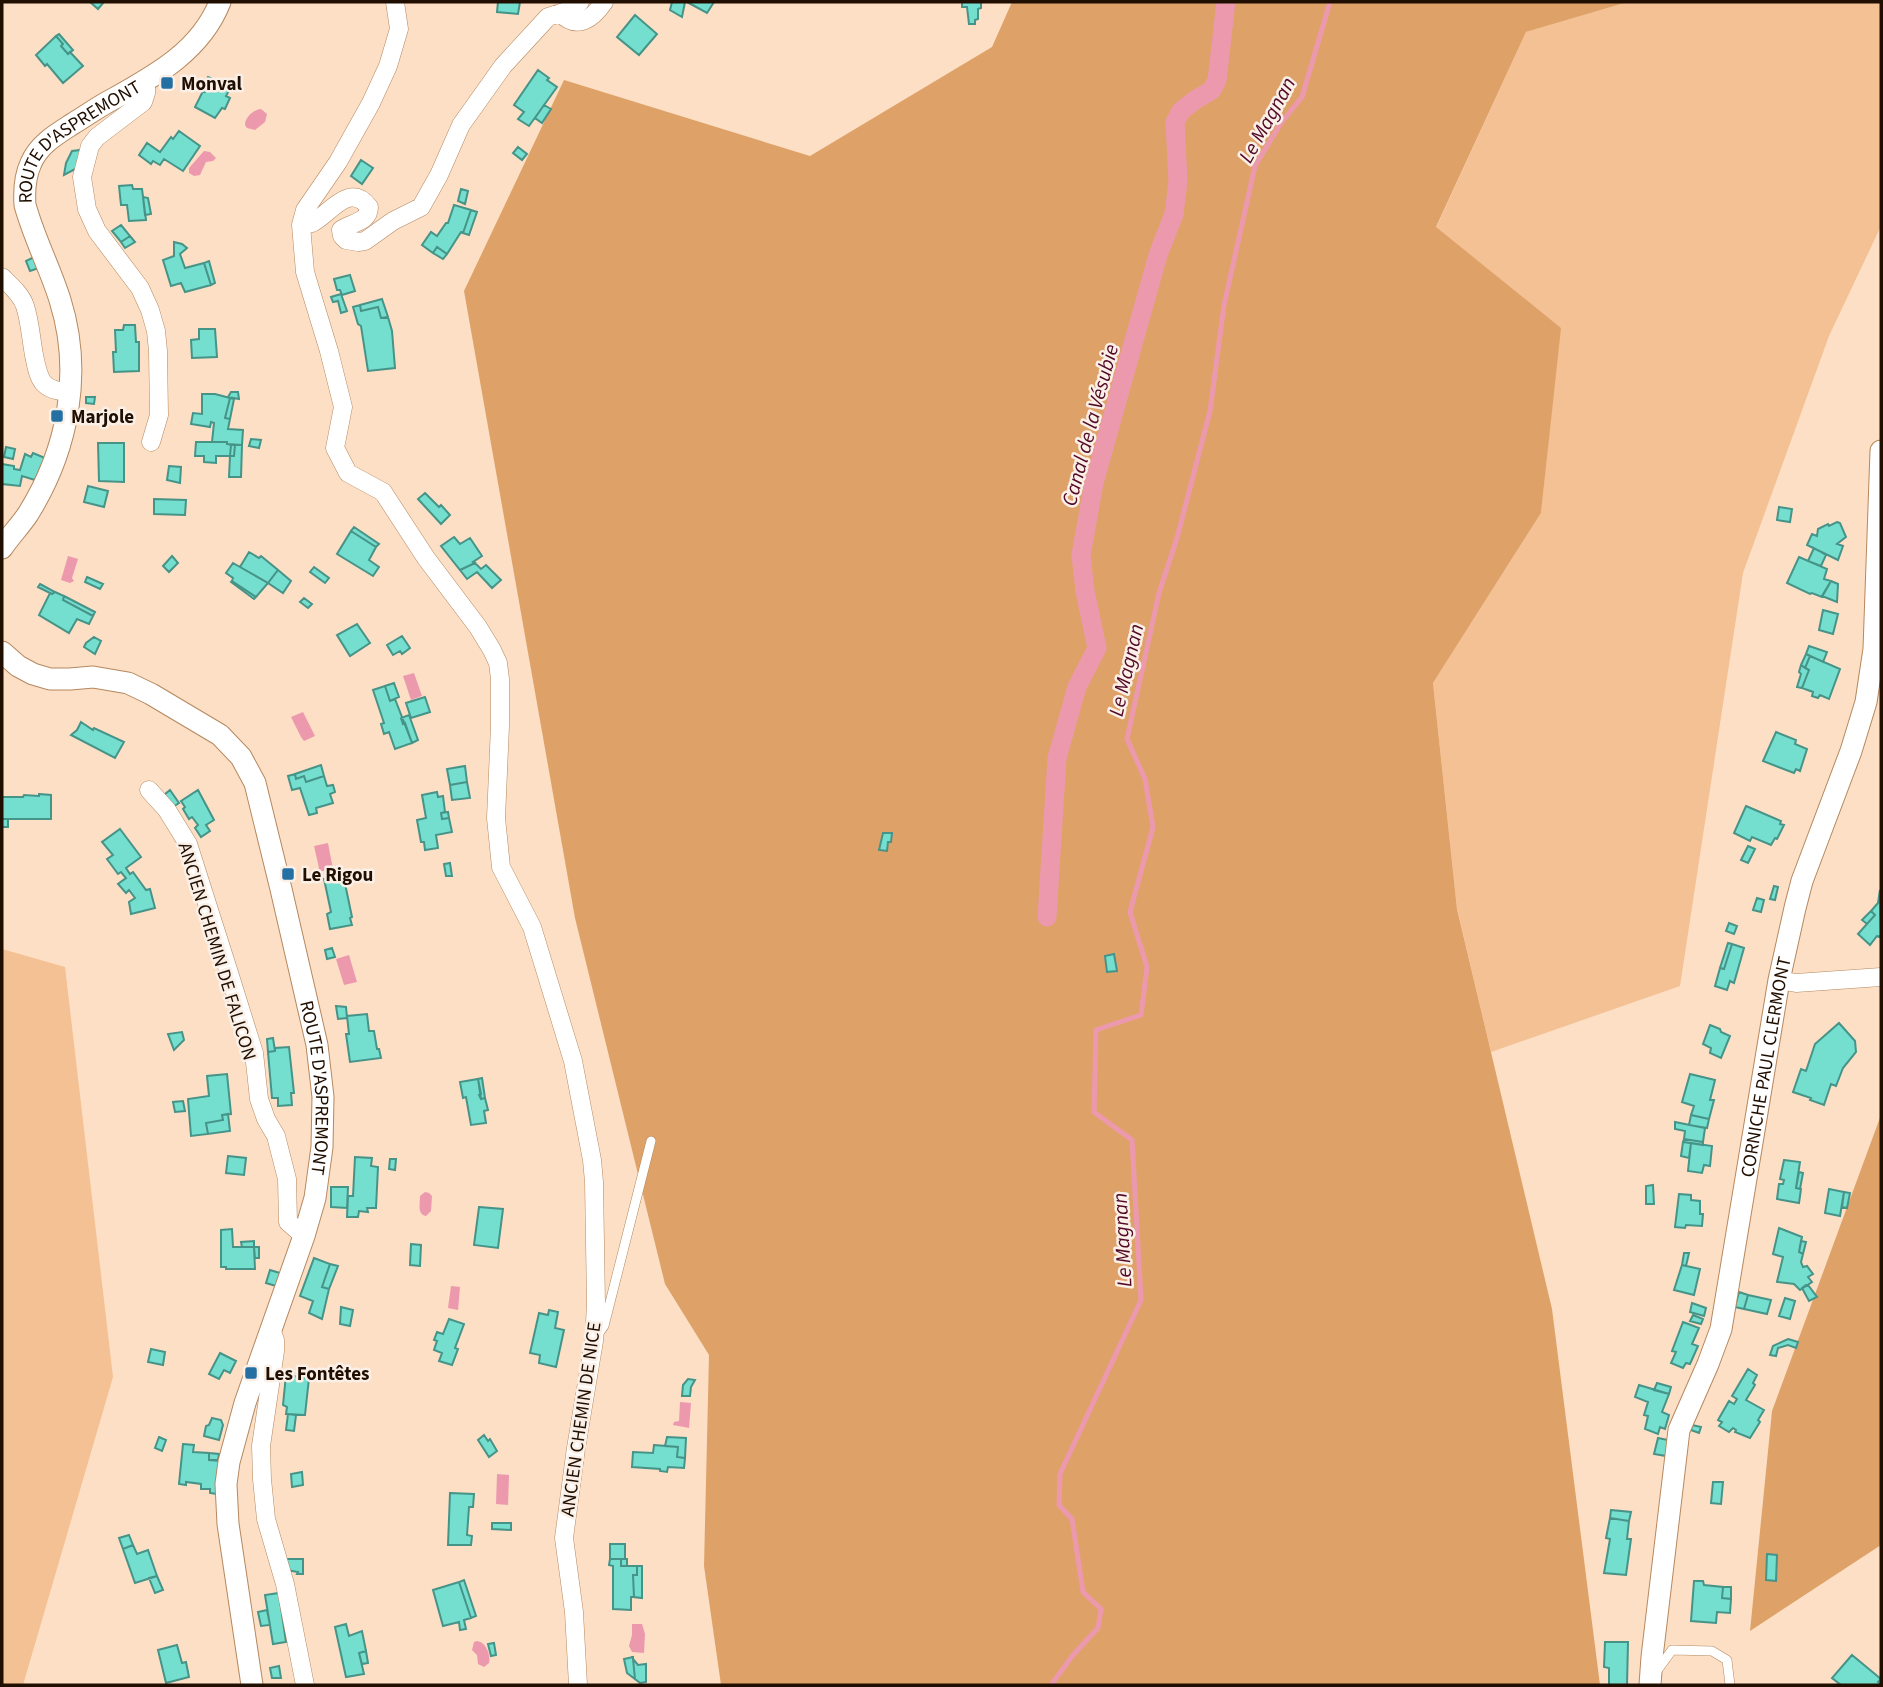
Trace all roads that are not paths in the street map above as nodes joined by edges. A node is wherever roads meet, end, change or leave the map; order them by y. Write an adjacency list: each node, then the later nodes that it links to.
1 (220, 2): 6 (street, ROUTE D'ASPREMONT)
2 (395, 2): 7 (street)
3 (580, 2): 5 (street)
4 (604, 2): 5 (street)
5 (556, 10): 7 (street)
6 (146, 81): 9 (street, ROUTE D'ASPREMONT); 10 (street)
7 (301, 225): 20 (street, ANCIEN CHEMIN DE NICE)
8 (2, 276): 9 (street)
9 (70, 392): 12 (street, ROUTE D'ASPREMONT)
10 (151, 442)
11 (1881, 451): 16 (street, CORNICHE PAUL CLERMONT)
12 (2, 548)
13 (2, 652): 18 (street, ROUTE D'ASPREMONT)
14 (149, 790): 18 (street, ANCIEN CHEMIN DE FALICON)
15 (1881, 977): 16 (street)
16 (1779, 979): 21 (street, CORNICHE PAUL CLERMONT)
17 (651, 1141): 20 (lane)
18 (304, 1236): 19 (street, ROUTE D'ASPREMONT)
19 (271, 1329): 22 (street, ROUTE D'ASPREMONT); 23 (street)
20 (594, 1341): 24 (street, ANCIEN CHEMIN DE NICE)
21 (1651, 1682): 25 (lane)
22 (252, 1685)
23 (305, 1685)
24 (578, 1685)
25 (1730, 1685)

